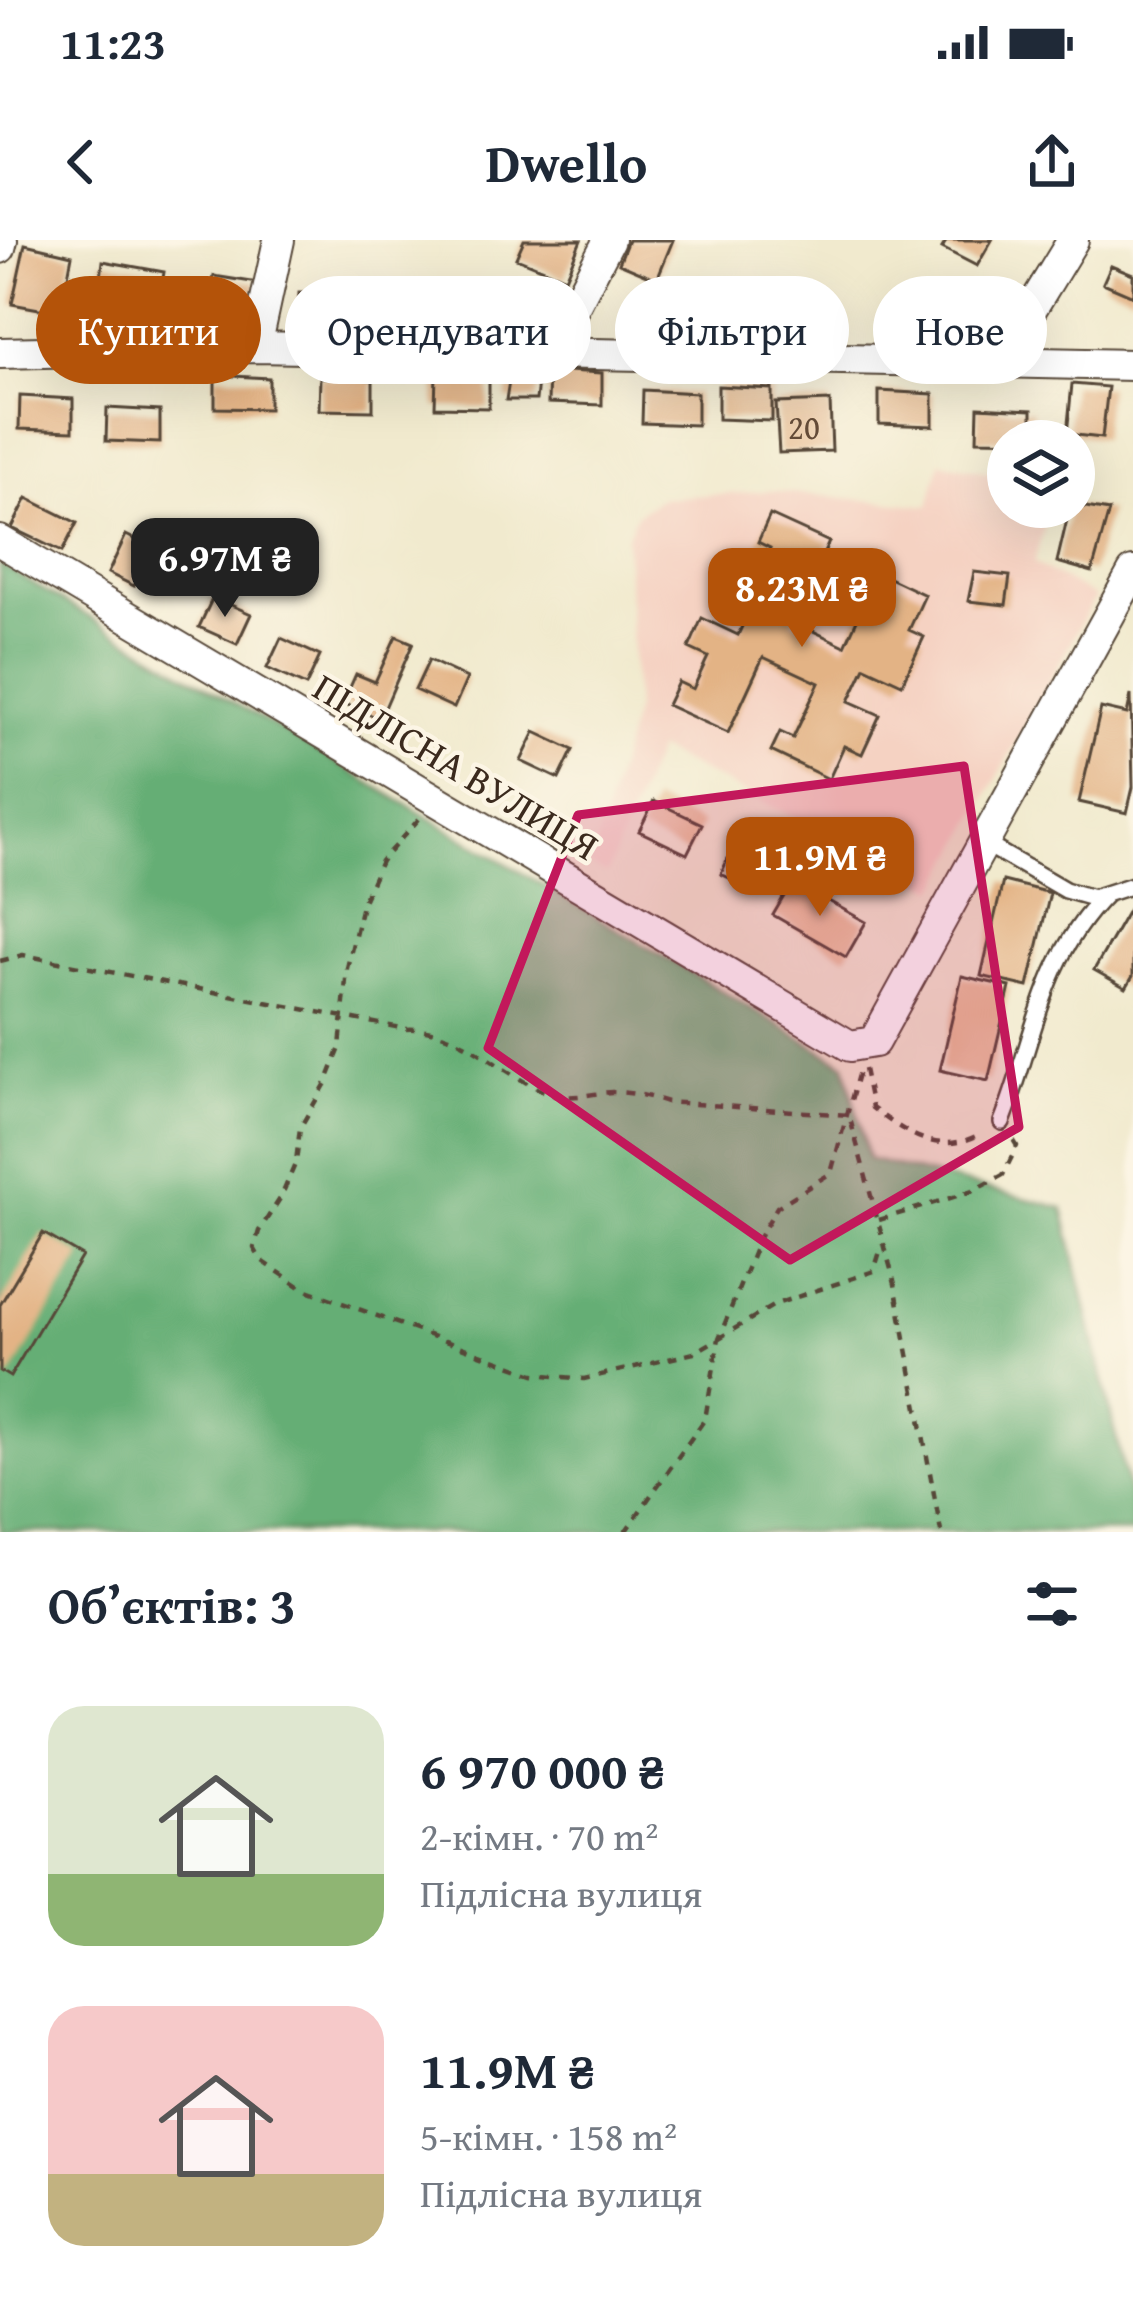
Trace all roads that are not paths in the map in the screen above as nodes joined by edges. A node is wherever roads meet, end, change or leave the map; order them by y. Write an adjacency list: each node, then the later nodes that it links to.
1 (279, 240): 6 (street)
2 (609, 240): 4 (street)
3 (1073, 240): 5 (street)
4 (590, 276)
5 (1047, 283)
6 (261, 324)
7 (36, 352): 8 (street)
8 (0, 353)
9 (591, 356): 10 (street)
10 (873, 360)
11 (1047, 363): 12 (street)
12 (1133, 365)
13 (0, 541): 16 (street, ПІДЛІСНА ВУЛИЦЯ)
14 (1133, 572): 15 (street)
15 (1125, 604): 16 (street)
16 (984, 843): 18 (lane)
17 (1133, 885): 18 (lane)
18 (1106, 894): 19 (lane)
19 (1002, 1122)

